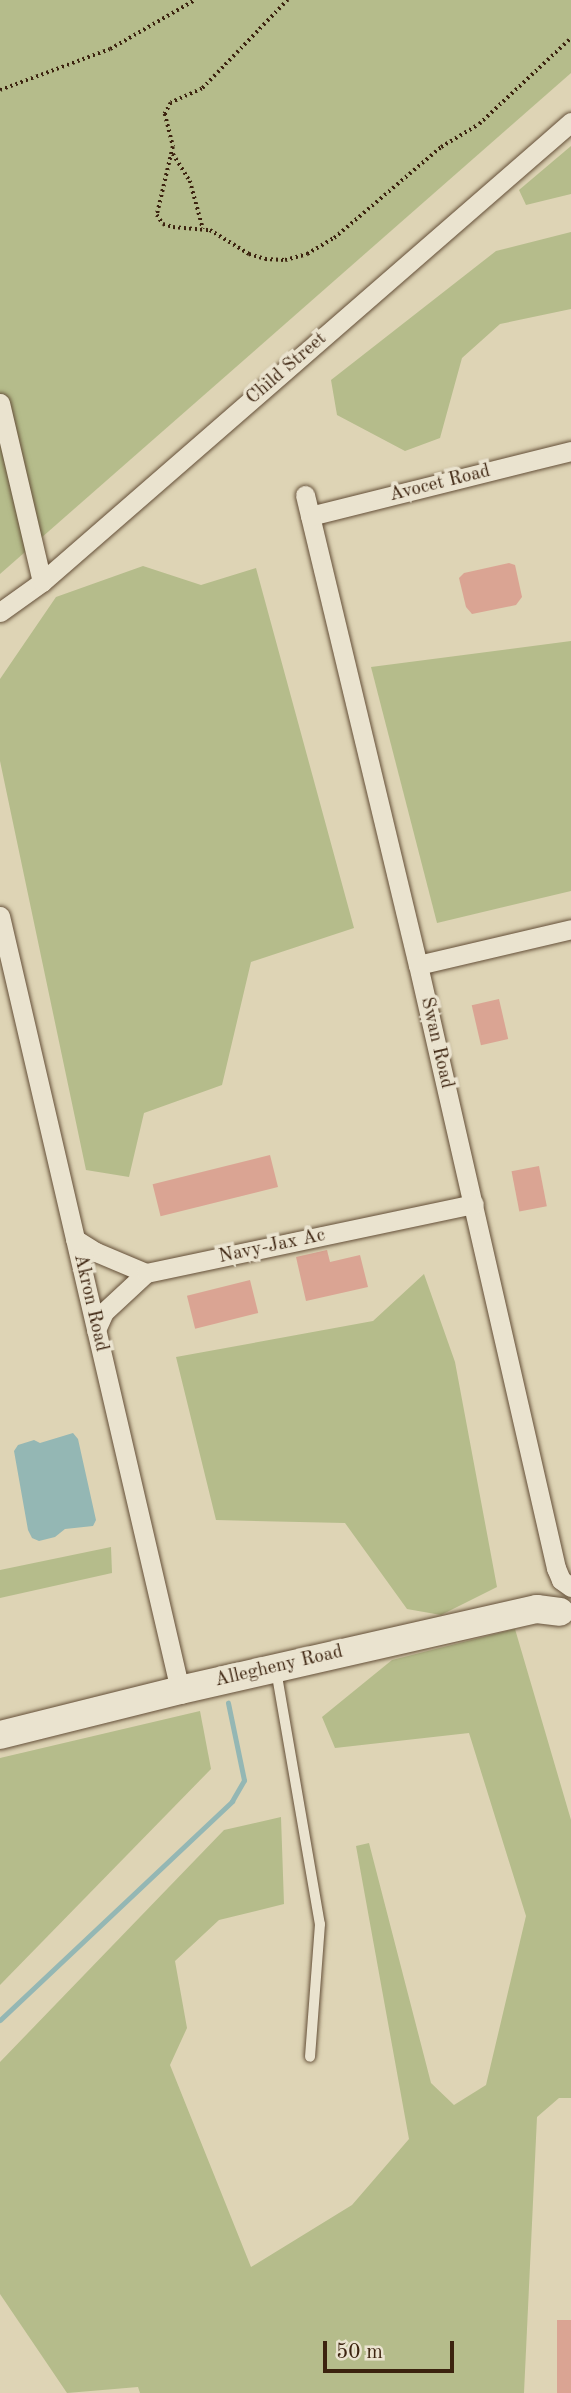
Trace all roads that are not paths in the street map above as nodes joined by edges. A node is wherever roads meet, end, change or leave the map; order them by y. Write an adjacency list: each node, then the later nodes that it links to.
1 (571, 122): 6 (street, Child Street)
2 (0, 403): 6 (street)
3 (571, 451): 5 (street, Avocet Road)
4 (305, 495): 5 (street, Swan Road)
5 (310, 516): 10 (street, Swan Road)
6 (42, 582): 7 (street, Child Street)
7 (0, 612)
8 (0, 916): 12 (street, Akron Road)
9 (571, 929): 10 (street)
10 (418, 965): 11 (street, Swan Road)
11 (474, 1204): 13 (street, Navy-Jax Ac); 15 (street, Swan Road)
12 (75, 1239): 13 (street); 14 (street, Akron Road)
13 (146, 1273): 14 (street)
14 (96, 1330): 17 (street, Akron Road)
15 (568, 1603): 16 (street, Allegheny Road)
16 (276, 1668): 17 (street, Allegheny Road); 19 (lane)
17 (180, 1690): 18 (street, Allegheny Road)
18 (0, 1735)
19 (310, 2057)

